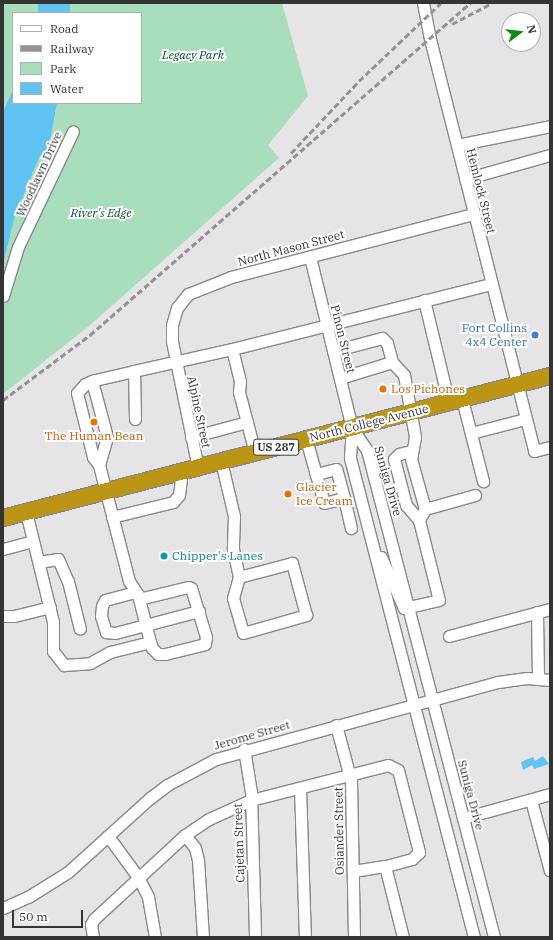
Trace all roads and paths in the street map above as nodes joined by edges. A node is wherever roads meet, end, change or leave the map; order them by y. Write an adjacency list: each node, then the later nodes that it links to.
1 (423, 3): 4 (street, Hemlock Street)
2 (550, 126): 4 (street)
3 (73, 130): 10 (street, Woodlawn Drive)
4 (457, 145): 6 (street, Hemlock Street)
5 (550, 155): 6 (street)
6 (465, 179): 7 (street, Hemlock Street)
7 (473, 214): 8 (street, North Mason Street); 9 (street, Hemlock Street)
8 (310, 257): 12 (street, Pinon Street); 15 (street, North Mason Street)
9 (491, 284): 11 (street); 21 (street, Hemlock Street)
10 (3, 296)
11 (424, 300): 12 (street); 22 (street)
12 (327, 325): 13 (street); 14 (street, Pinon Street)
13 (232, 349): 15 (street); 26 (street)
14 (333, 351): 16 (street); 19 (street, Pinon Street)
15 (175, 362): 17 (street); 29 (street, Alpine Street)
16 (392, 362): 19 (street); 23 (street)
17 (134, 371): 20 (street); 24 (street)
18 (550, 376): 21 (highway, North College Avenue / US 287)
19 (340, 378): 27 (street, Pinon Street)
20 (92, 381): 35 (street); 35 (street)
21 (517, 385): 22 (highway, North College Avenue / US 287); 25 (street, Hemlock Street)
22 (455, 401): 23 (highway, North College Avenue / US 287); 28 (street)
23 (410, 412): 27 (highway, North College Avenue / US 287); 32 (street)
24 (136, 420)
25 (526, 420): 28 (street); 31 (street, Hemlock Street)
26 (247, 422): 29 (street); 33 (street)
27 (352, 428): 30 (highway, North College Avenue / US 287); 50 (street); 56 (street, Suniga Drive)
28 (471, 433): 39 (street)
29 (191, 437): 36 (street, Alpine Street)
30 (306, 439): 33 (highway, North College Avenue / US 287); 38 (street)
31 (550, 447)
32 (412, 452): 43 (street); 47 (street)
33 (255, 453): 34 (highway, North College Avenue / US 287)
34 (222, 462): 36 (highway, North College Avenue / US 287); 53 (street)
35 (99, 465): 40 (street)
36 (198, 468): 37 (highway, North College Avenue / US 287)
37 (182, 472): 40 (highway, North College Avenue / US 287); 45 (street)
38 (316, 474): 42 (street); 42 (street)
39 (483, 481)
40 (106, 491): 44 (highway, North College Avenue / US 287); 45 (street)
41 (475, 495): 43 (street)
42 (344, 498): 48 (street)
43 (425, 509): 47 (street)
44 (26, 512): 46 (highway, North College Avenue / US 287); 49 (street)
45 (112, 517): 54 (street)
46 (3, 518)
47 (419, 520): 56 (street)
48 (351, 528)
49 (34, 541): 51 (street); 52 (street)
50 (372, 542): 56 (street); 68 (street)
51 (3, 549)
52 (39, 562): 55 (street); 62 (street)
53 (239, 577): 53 (street)
54 (137, 595): 58 (street); 61 (street); 61 (street)
55 (50, 607): 60 (street); 64 (street)
56 (408, 608): 67 (street, Suniga Drive)
57 (550, 608): 59 (street)
58 (199, 611): 61 (street); 64 (street)
59 (537, 612): 63 (street); 65 (street)
60 (3, 616)
61 (145, 624): 64 (street)
62 (80, 629)
63 (449, 636)
64 (150, 642)
65 (538, 679): 66 (street, Jerome Street); 67 (street, Jerome Street)
66 (550, 680)
67 (432, 700): 68 (street, Jerome Street); 76 (street, Suniga Drive)
68 (414, 705): 69 (street, Jerome Street); 91 (street)
69 (336, 726): 70 (street, Jerome Street); 71 (street, Osiander Street)
70 (244, 749): 74 (street, Cajetan Street); 77 (street, Jerome Street)
71 (350, 775): 72 (street); 79 (street); 80 (street, Osiander Street)
72 (300, 788): 74 (street); 88 (street)
73 (550, 794): 75 (street)
74 (251, 800): 78 (street); 87 (street, Cajetan Street)
75 (531, 800): 76 (street); 81 (street)
76 (463, 818): 92 (street, Suniga Drive)
77 (108, 836): 82 (street); 83 (street, Jerome Street)
78 (185, 836): 82 (street); 86 (street)
79 (385, 866): 80 (street); 90 (street)
80 (353, 871): 89 (street, Osiander Street)
81 (550, 871)
82 (138, 878): 84 (street); 85 (street)
83 (3, 908)
84 (93, 937)
85 (155, 937)
86 (203, 937)
87 (255, 937)
88 (305, 937)
89 (354, 937)
90 (403, 937)
91 (474, 937)
92 (494, 937)

